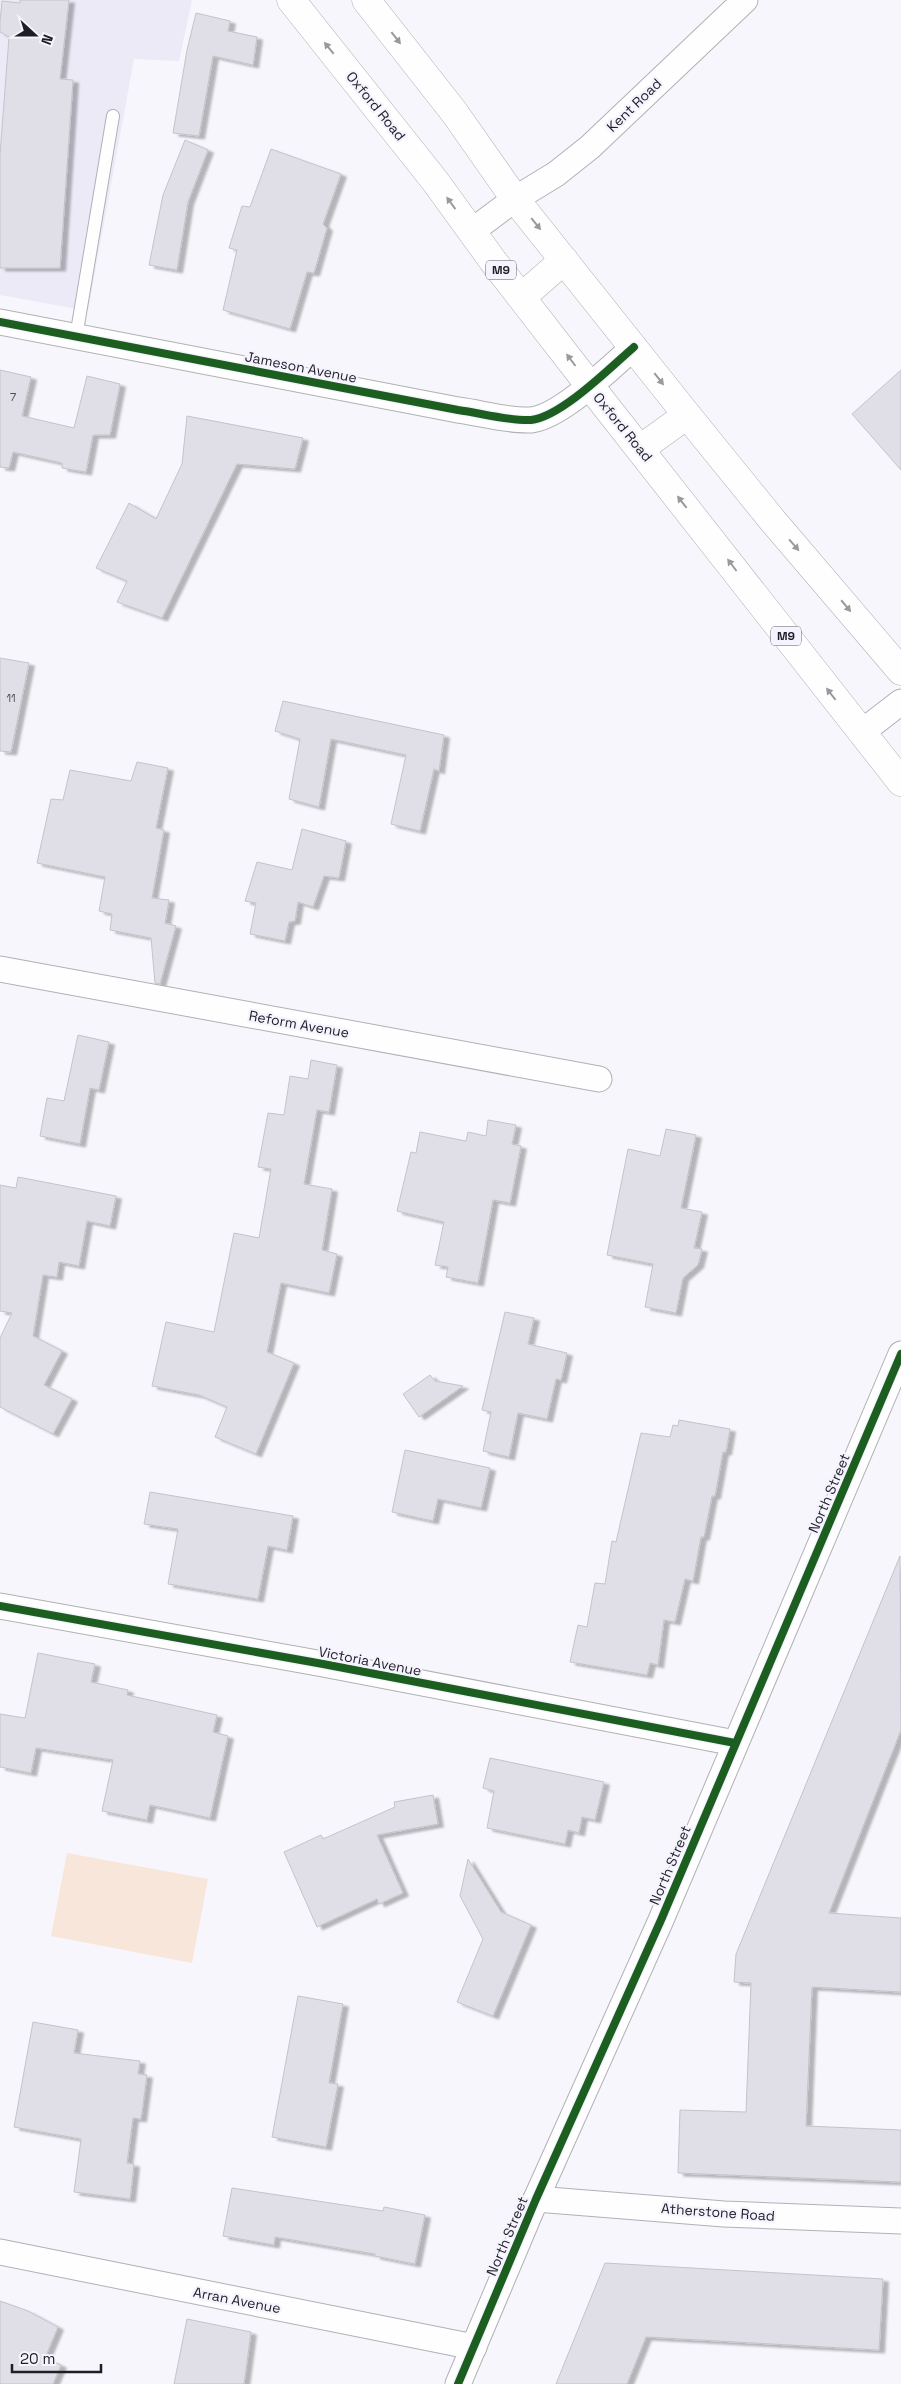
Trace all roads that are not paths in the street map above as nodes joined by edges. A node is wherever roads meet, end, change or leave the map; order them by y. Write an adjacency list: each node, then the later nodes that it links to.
1 (291, 0): 6 (main road, Oxford Road / M9, one-way to 1)
2 (366, 0): 5 (main road, one-way to 5)
3 (745, 0): 5 (street, Kent Road)
4 (113, 116): 10 (lane)
5 (515, 199): 6 (street, Kent Road); 7 (main road, one-way to 7)
6 (472, 232): 8 (main road, Oxford Road / M9)
7 (564, 260): 8 (main road); 11 (main road)
8 (523, 296): 12 (main road, Oxford Road / M9, one-way to 8)
9 (0, 322): 10 (street, Jameson Avenue)
10 (76, 337): 12 (street, Jameson Avenue)
11 (634, 347): 12 (street, Jameson Avenue); 13 (main road, one-way to 13)
12 (590, 386): 14 (main road, Oxford Road / M9)
13 (687, 415): 14 (main road); 15 (main road, one-way to 15)
14 (640, 449): 17 (main road, Oxford Road / M9, one-way to 14)
15 (901, 671)
16 (901, 702): 17 (street)
17 (862, 732): 18 (main road, Oxford Road / M9)
18 (897, 770)
19 (0, 970): 20 (street, Reform Avenue)
20 (599, 1079)
21 (901, 1354): 23 (street, North Street)
22 (0, 1606): 23 (street, Victoria Avenue)
23 (735, 1742): 24 (street, North Street)
24 (536, 2198): 25 (street, Atherstone Road); 27 (street, North Street)
25 (901, 2220)
26 (0, 2252): 27 (street, Arran Avenue)
27 (474, 2347): 28 (street, North Street)
28 (458, 2384)

